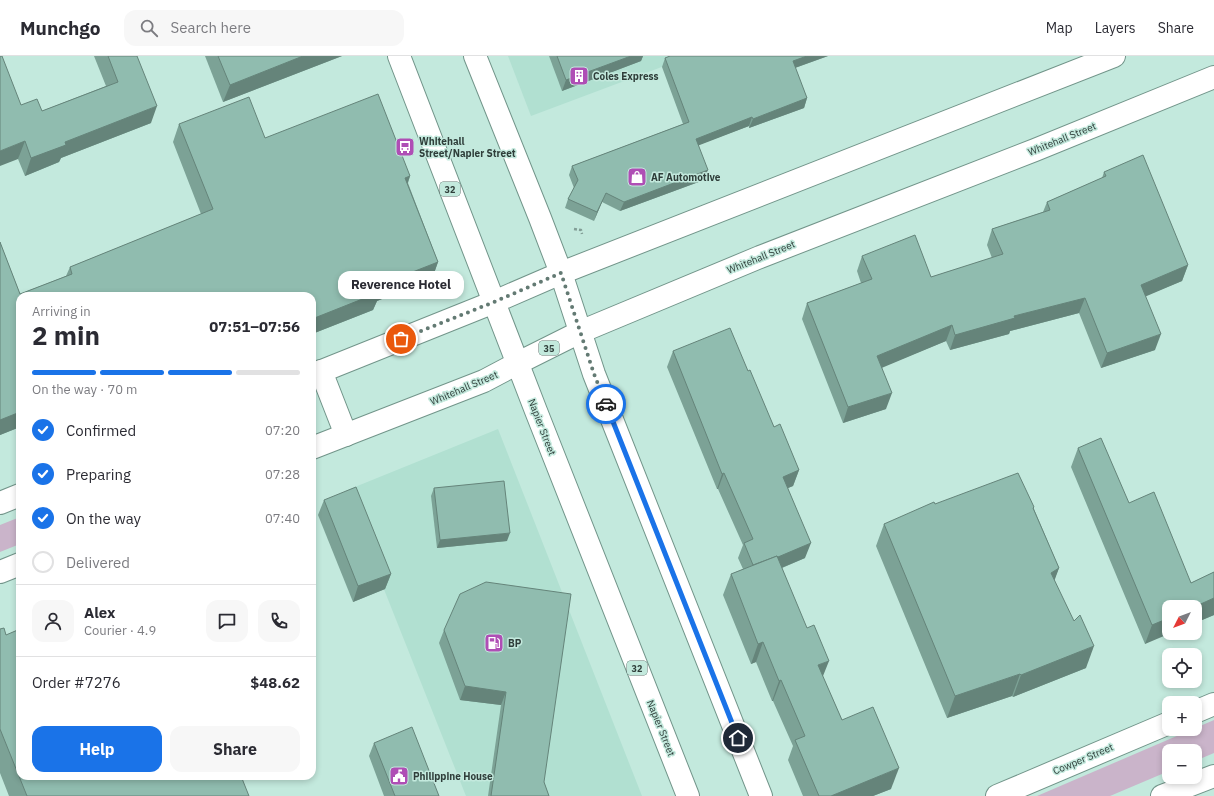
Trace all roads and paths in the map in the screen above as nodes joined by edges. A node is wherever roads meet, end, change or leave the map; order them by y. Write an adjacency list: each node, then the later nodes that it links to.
1 (399, 56): 6 (main road, Napier Street / 32)
2 (475, 56): 5 (main road)
3 (1114, 56): 5 (main road)
4 (1214, 77): 7 (main road, Whitehall Street / 35)
5 (561, 273): 6 (main road); 7 (main road)
6 (494, 302): 8 (main road, Napier Street / 32); 9 (main road)
7 (580, 332): 8 (main road, Whitehall Street / 35); 21 (main road)
8 (518, 363): 10 (main road, Whitehall Street / 35); 20 (main road, Napier Street / 32)
9 (316, 373): 10 (main road)
10 (346, 435): 11 (main road, Whitehall Street / 35)
11 (316, 446)
12 (16, 497): 13 (main road)
13 (0, 503)
14 (16, 566): 15 (main road)
15 (0, 572)
16 (1214, 704): 17 (main road)
17 (1202, 709)
18 (1162, 726): 22 (main road, Cowper Street)
19 (1214, 776): 23 (main road)
20 (688, 796)
21 (761, 796)
22 (997, 796)
23 (1162, 796)

